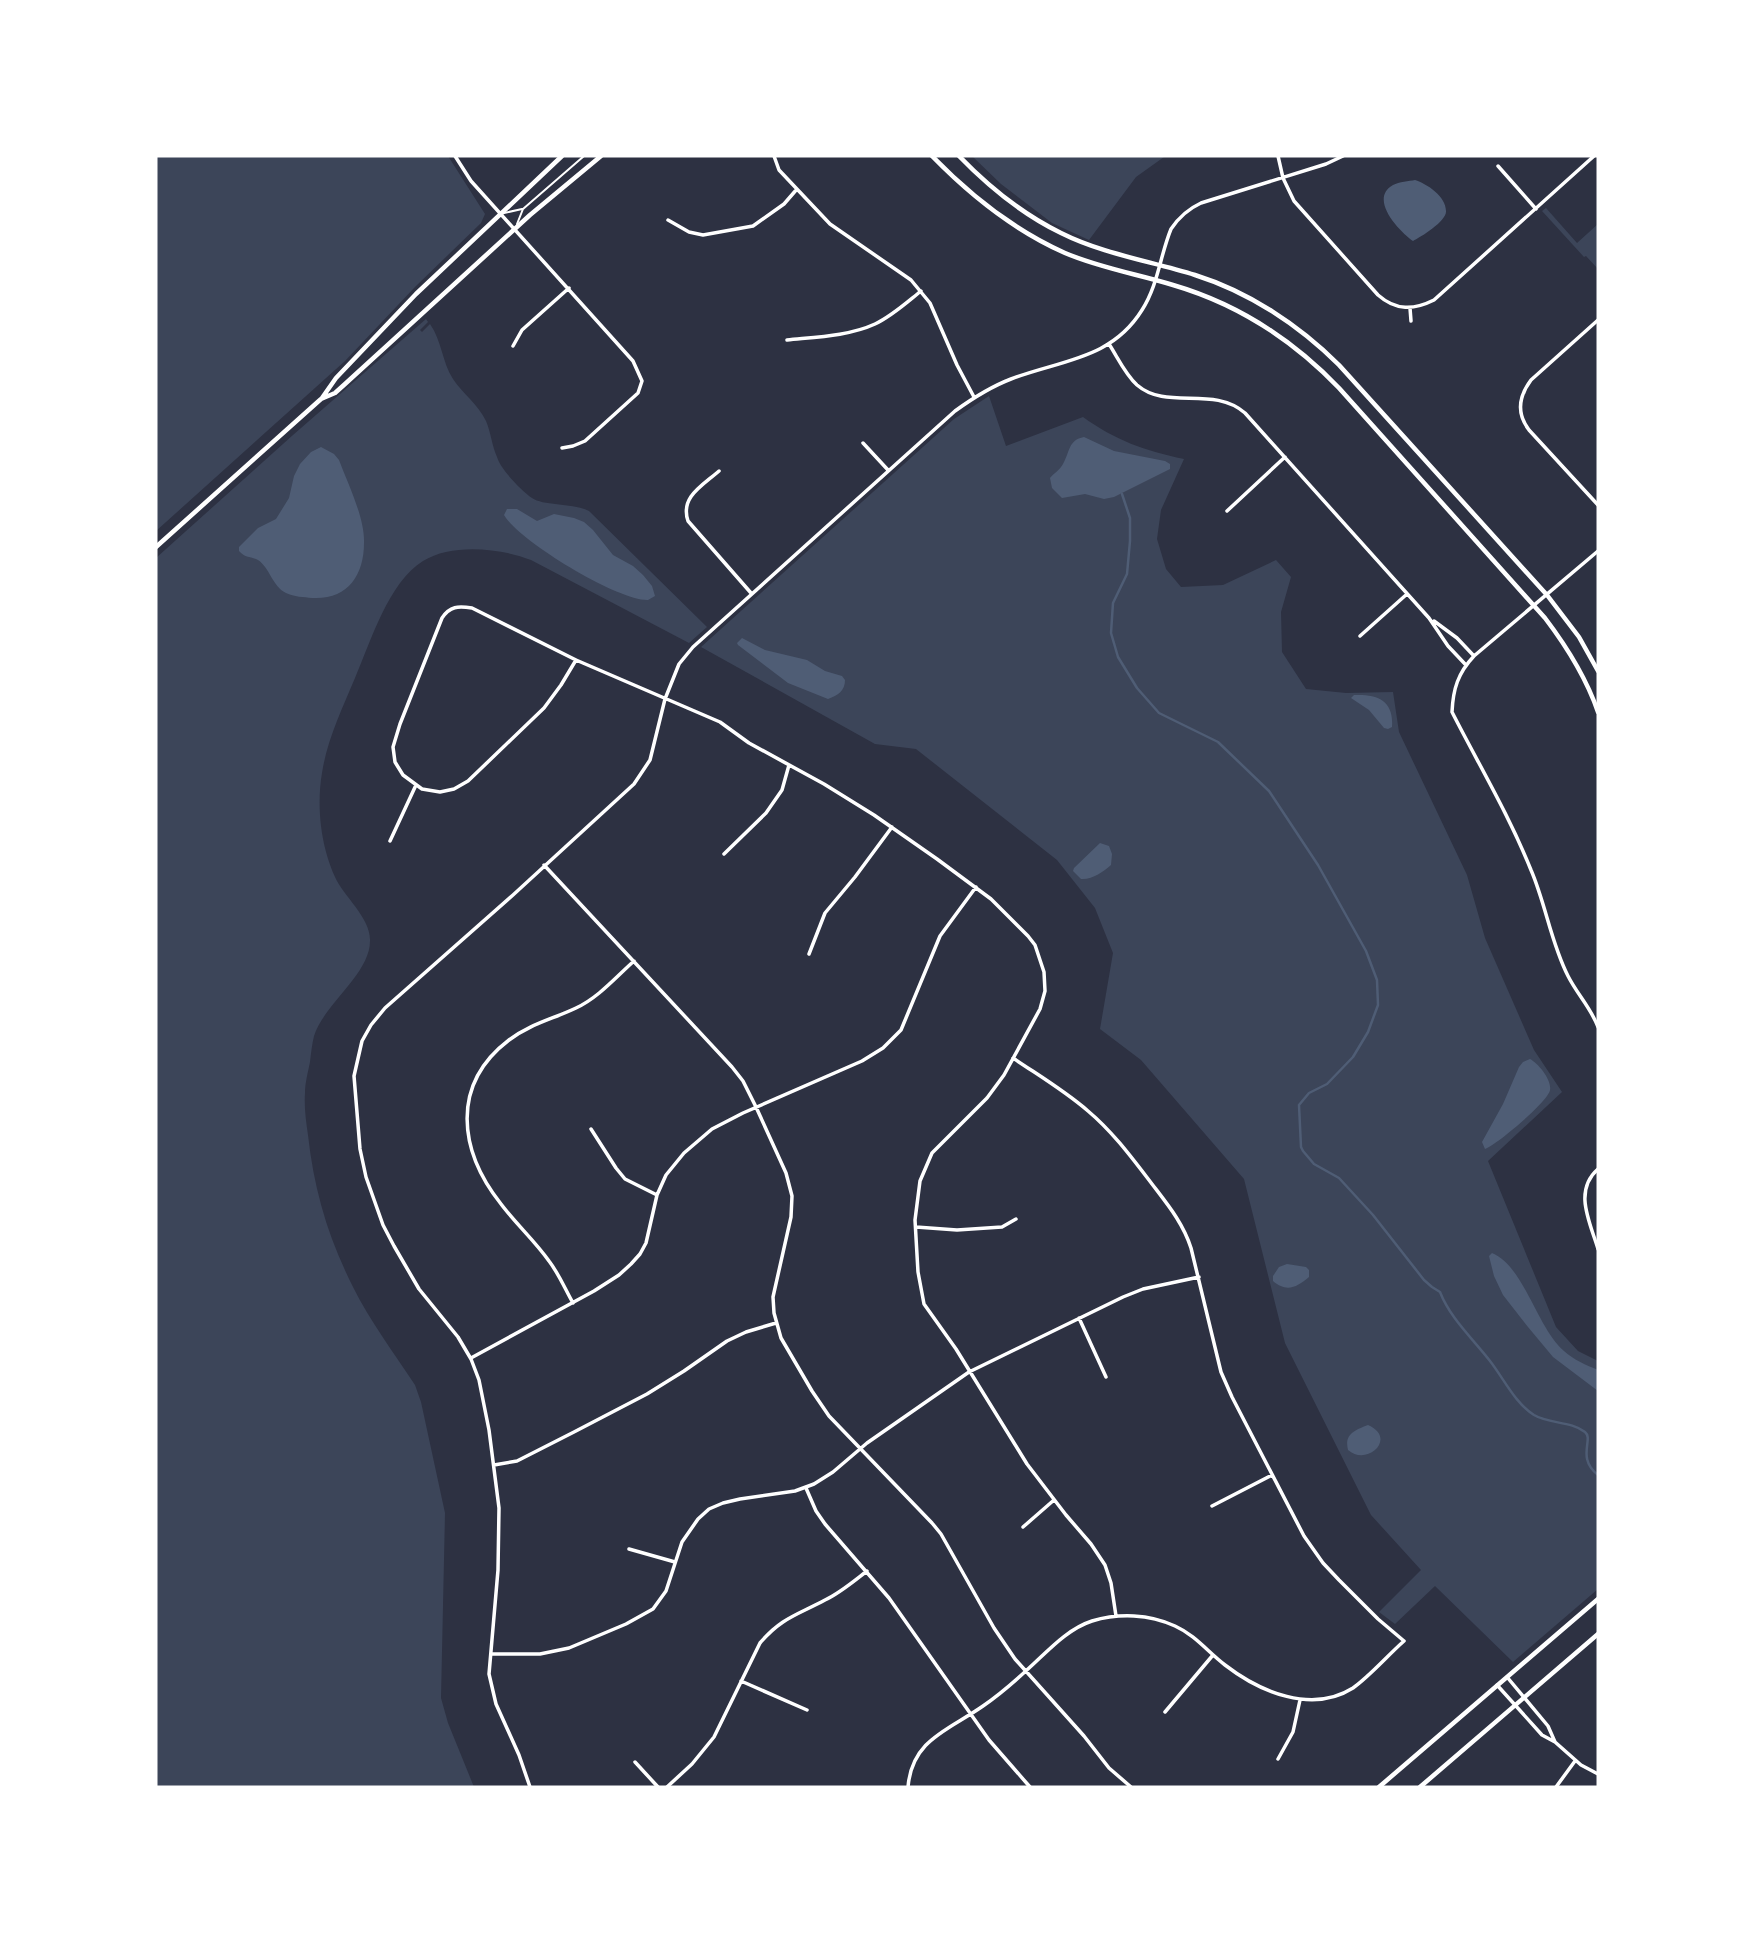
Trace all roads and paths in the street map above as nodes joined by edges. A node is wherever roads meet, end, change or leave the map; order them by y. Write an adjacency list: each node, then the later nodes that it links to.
1 (455, 156): 16 (street)
2 (562, 156): 16 (street)
3 (584, 156): 14 (lane)
4 (601, 156): 18 (street)
5 (774, 156): 13 (street)
6 (932, 156): 20 (street)
7 (960, 156): 19 (street)
8 (1278, 156): 12 (street)
9 (1343, 156): 12 (street)
10 (1594, 156): 15 (street)
11 (1499, 166): 15 (street)
12 (1283, 178): 19 (street); 23 (street)
13 (797, 189): 17 (street); 22 (street)
14 (523, 209): 16 (lane); 18 (lane)
15 (1536, 209): 23 (street)
16 (500, 213): 18 (street); 30 (street)
17 (668, 220)
18 (515, 229): 21 (street); 30 (street)
19 (1160, 265): 20 (street); 42 (street)
20 (1156, 280): 27 (street); 43 (street)
21 (569, 289): 28 (street); 32 (street)
22 (921, 291): 26 (street); 29 (street)
23 (1410, 308): 25 (street)
24 (1598, 320): 36 (street)
25 (1411, 321)
26 (787, 340)
27 (1109, 344): 29 (street); 33 (street)
28 (513, 346)
29 (974, 397): 34 (street)
30 (321, 399): 38 (street)
31 (863, 443): 34 (street)
32 (562, 447)
33 (1285, 457): 37 (street); 41 (street)
34 (888, 470): 40 (street)
35 (719, 471): 40 (street)
36 (1598, 505)
37 (1227, 510)
38 (156, 546)
39 (1598, 551): 42 (street)
40 (751, 593): 50 (street)
41 (1407, 594): 44 (street); 45 (street)
42 (1546, 595): 43 (street); 49 (street)
43 (1534, 606): 46 (street); 51 (street)
44 (1429, 618): 46 (street); 48 (street)
45 (1360, 636)
46 (1474, 656): 48 (street)
47 (576, 660): 50 (street); 53 (street); 53 (street)
48 (1465, 665): 61 (street)
49 (1598, 671)
50 (665, 699): 52 (street); 57 (street)
51 (1598, 712)
52 (789, 765): 54 (street); 56 (street)
53 (416, 785): 55 (street)
54 (891, 827): 58 (street); 59 (street)
55 (390, 841)
56 (724, 854)
57 (544, 865): 60 (street); 74 (street)
58 (976, 887): 62 (street); 63 (street)
59 (809, 954)
60 (634, 961): 63 (street); 71 (street)
61 (1598, 1027)
62 (1013, 1058): 68 (street); 70 (street)
63 (756, 1107): 66 (street); 73 (street)
64 (591, 1129): 66 (street)
65 (1598, 1168): 69 (street)
66 (657, 1195): 71 (street)
67 (1016, 1219): 68 (street)
68 (916, 1227): 75 (street)
69 (1598, 1249)
70 (1199, 1277): 72 (street); 79 (street)
71 (573, 1303): 74 (street)
72 (1079, 1318): 75 (street); 76 (street)
73 (776, 1323): 77 (street); 78 (street)
74 (471, 1359): 78 (street)
75 (969, 1372): 77 (street); 81 (street)
76 (1107, 1377)
77 (859, 1449): 80 (street); 92 (street)
78 (494, 1465): 90 (street)
79 (1272, 1475): 82 (street); 97 (street)
80 (806, 1488): 85 (street); 86 (street)
81 (1054, 1500): 83 (street); 88 (street)
82 (1212, 1506)
83 (1023, 1527)
84 (629, 1549): 85 (street)
85 (675, 1562): 90 (street)
86 (867, 1571): 94 (street); 101 (street)
87 (1598, 1599): 93 (street)
88 (1116, 1616): 91 (street); 92 (street)
89 (1598, 1634): 96 (street)
90 (491, 1654): 107 (street)
91 (1213, 1655): 97 (street); 100 (street)
92 (1026, 1671): 101 (street); 112 (street)
93 (1507, 1677): 95 (street); 96 (street)
94 (741, 1681): 99 (street); 109 (street)
95 (1497, 1685): 98 (street); 113 (street)
96 (1524, 1697): 98 (street); 102 (street)
97 (1300, 1700): 103 (street)
98 (1515, 1705): 102 (street); 114 (street)
99 (807, 1710)
100 (1165, 1712)
101 (971, 1715): 110 (street); 111 (street)
102 (1555, 1742): 104 (street)
103 (1278, 1759)
104 (1575, 1761): 106 (street); 115 (street)
105 (635, 1762): 108 (street)
106 (1598, 1774)
107 (530, 1787)
108 (658, 1787)
109 (667, 1787)
110 (908, 1787)
111 (1030, 1787)
112 (1131, 1787)
113 (1379, 1787)
114 (1420, 1787)
115 (1556, 1787)

